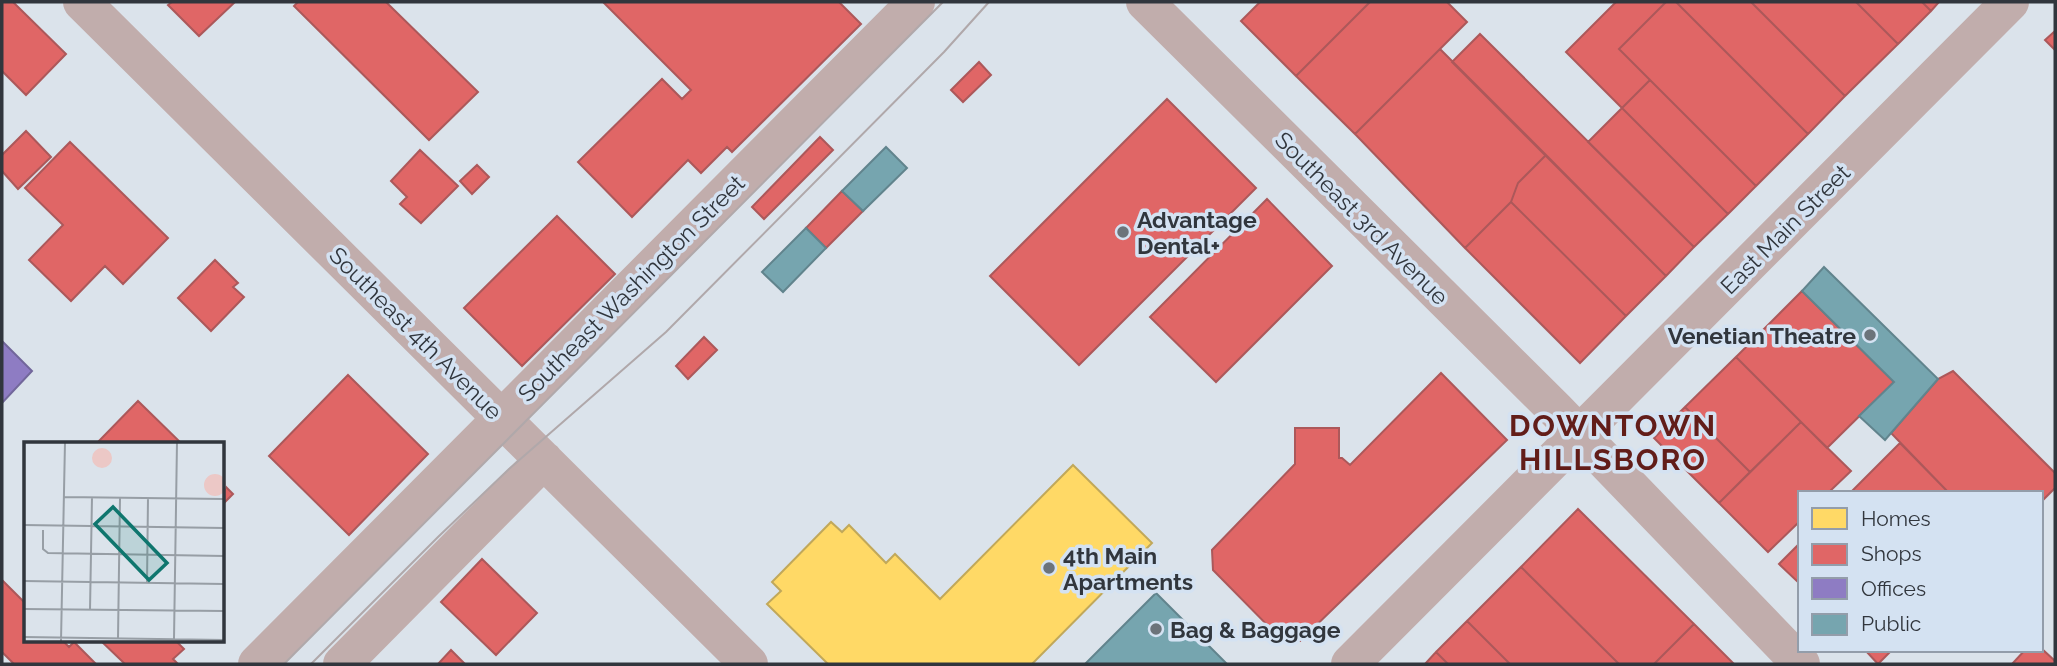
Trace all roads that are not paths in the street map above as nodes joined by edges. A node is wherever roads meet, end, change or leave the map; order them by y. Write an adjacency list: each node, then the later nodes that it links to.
1 (82, 2): 5 (street, Southeast 4th Avenue)
2 (916, 2): 5 (street, Southeast Washington Street)
3 (1145, 2): 6 (street, Southeast 3rd Avenue)
4 (2010, 2): 6 (street, East Main Street)
5 (502, 418): 7 (street, Southeast 4th Avenue); 8 (street, Southeast Washington Street)
6 (1580, 434): 11 (street, East Main Street); 12 (street, Southeast 3rd Avenue)
7 (544, 460): 9 (street); 10 (street, Southeast 4th Avenue)
8 (257, 664)
9 (342, 664)
10 (749, 664)
11 (1350, 664)
12 (1801, 664)

